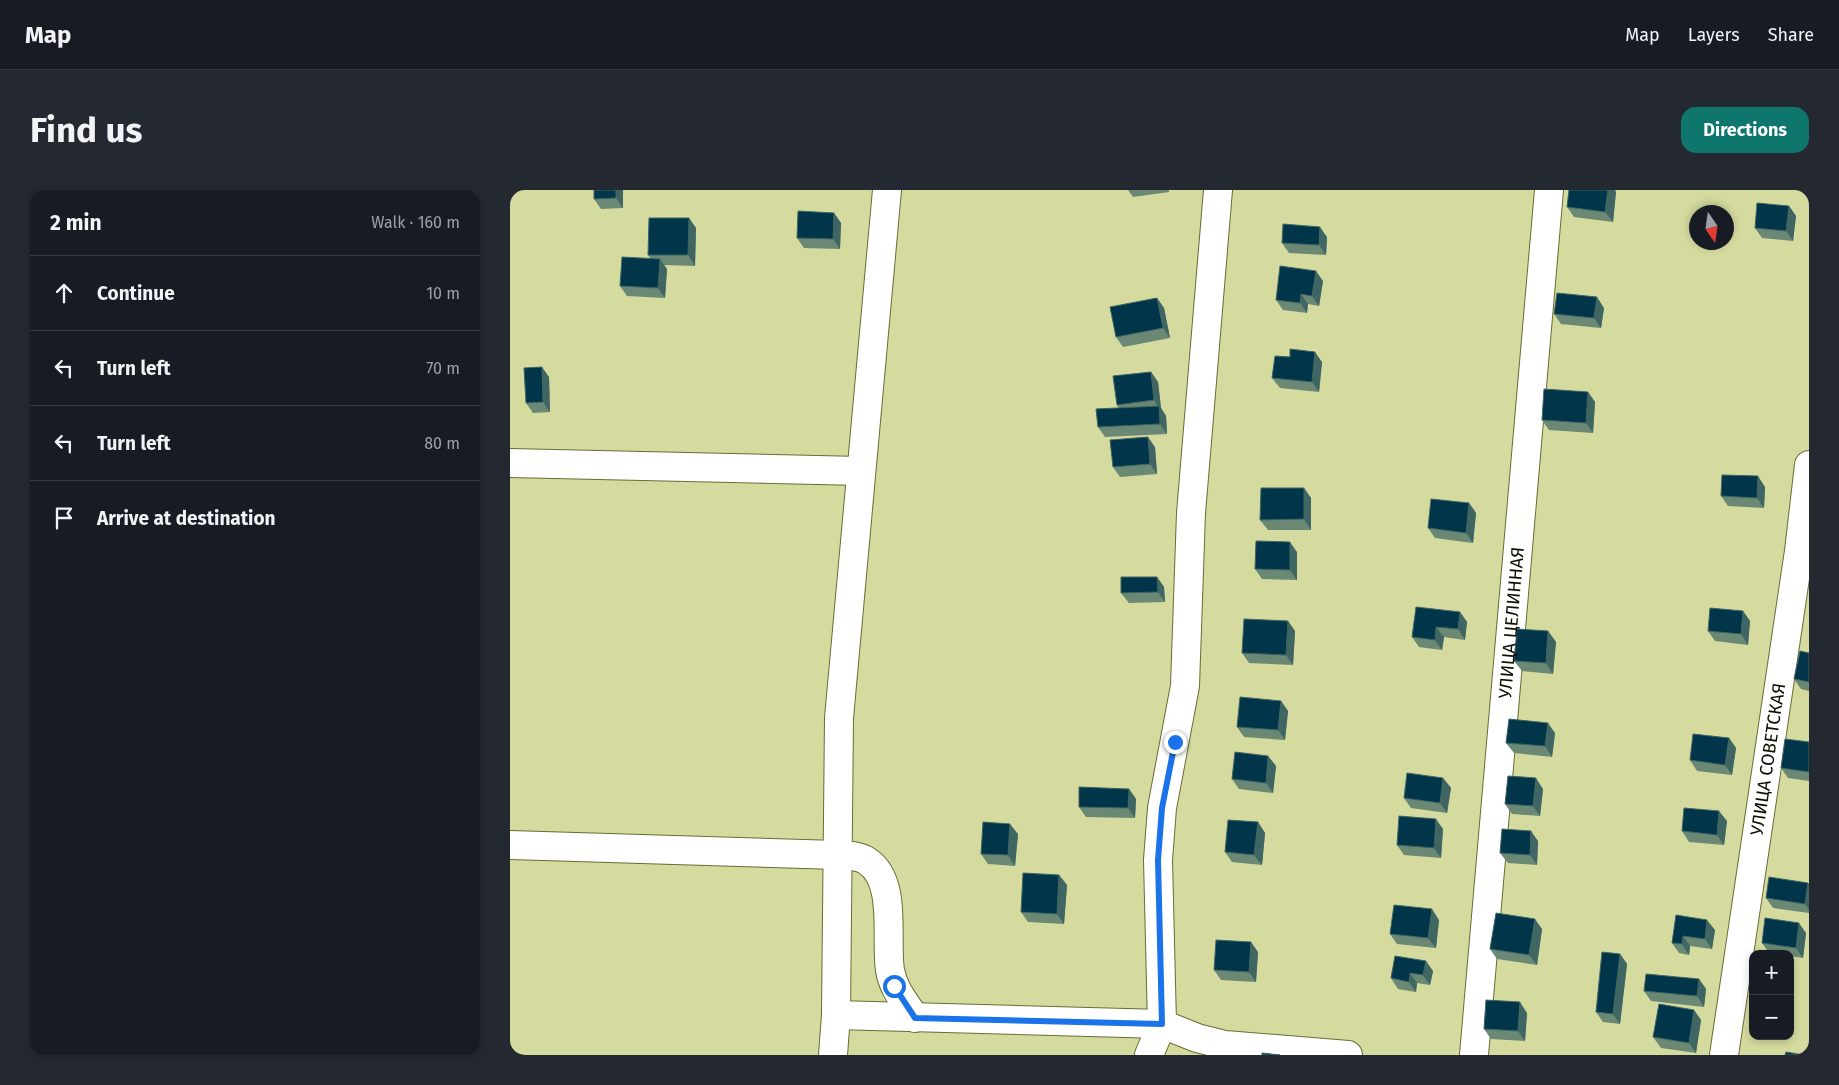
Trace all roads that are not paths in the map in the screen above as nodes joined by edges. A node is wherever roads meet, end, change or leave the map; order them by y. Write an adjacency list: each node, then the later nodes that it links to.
1 (887, 190): 6 (street)
2 (1218, 190): 11 (street)
3 (1550, 190): 15 (street, УЛИЦА ЦЕЛИННАЯ)
4 (510, 463): 6 (street)
5 (1809, 465): 16 (street, УЛИЦА СОВЕТСКАЯ)
6 (862, 471): 8 (street)
7 (510, 845): 8 (street)
8 (838, 855): 9 (street); 10 (street)
9 (836, 1015): 10 (street); 12 (street)
10 (915, 1018): 11 (street)
11 (1162, 1024): 13 (street); 14 (street)
12 (833, 1055)
13 (1149, 1055)
14 (1348, 1055)
15 (1474, 1055)
16 (1724, 1055)

